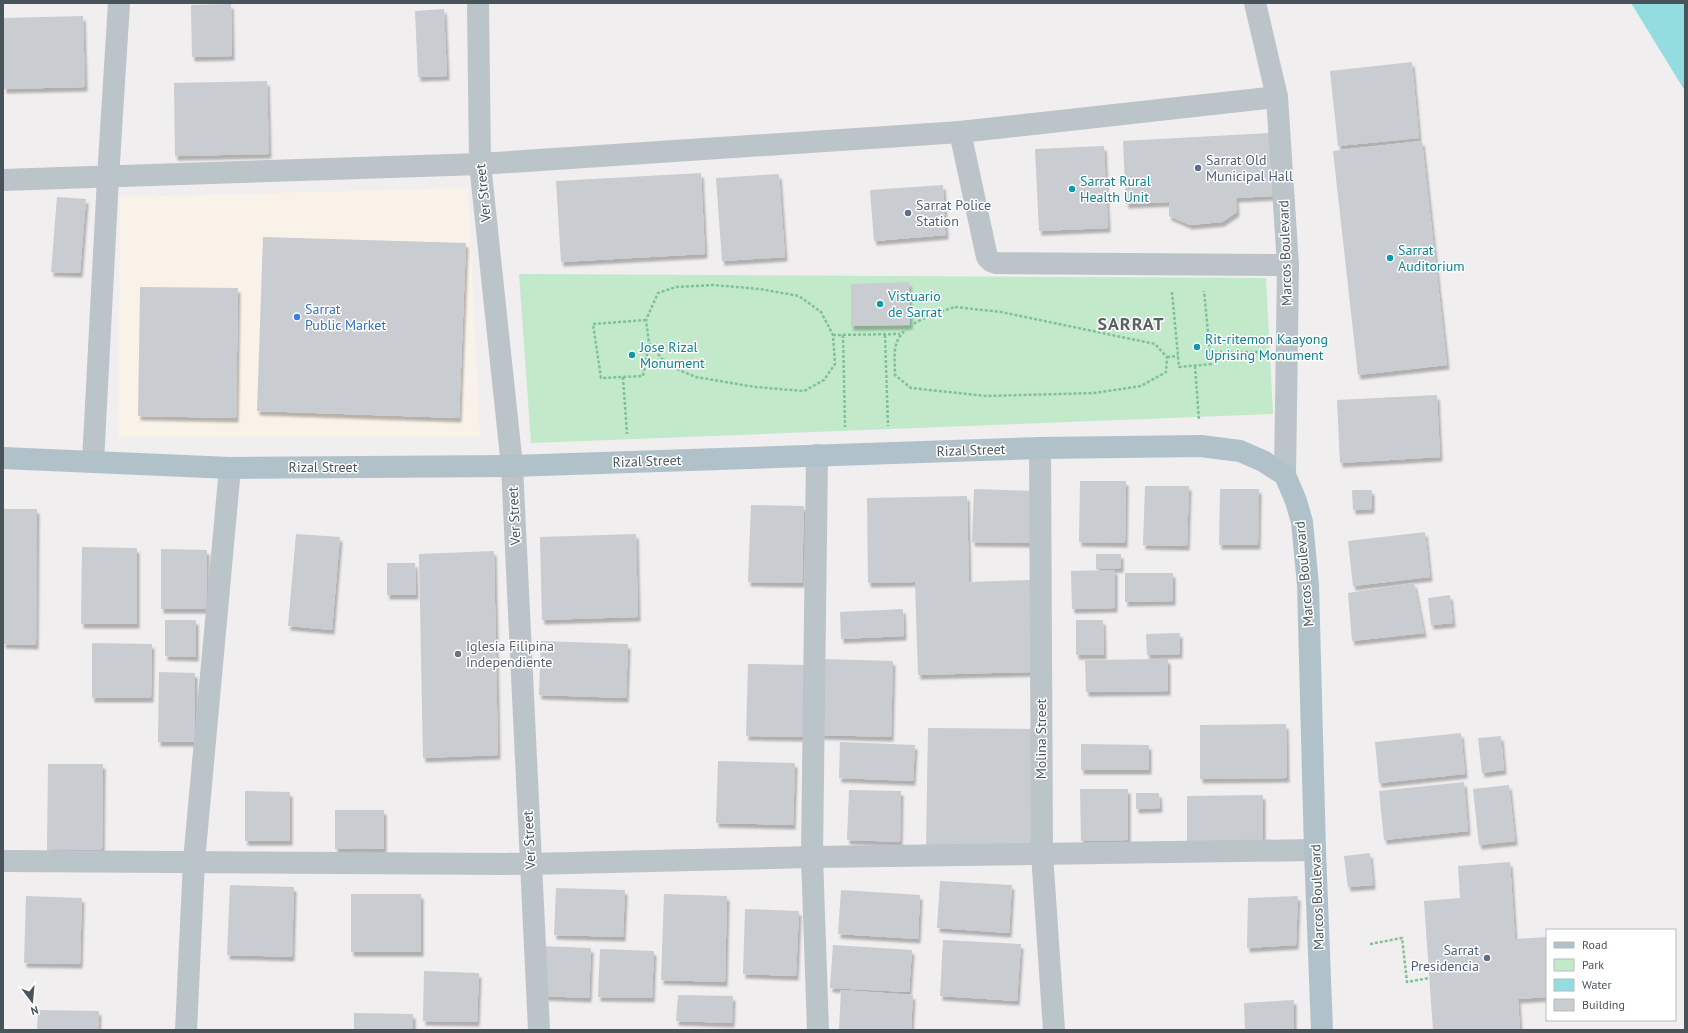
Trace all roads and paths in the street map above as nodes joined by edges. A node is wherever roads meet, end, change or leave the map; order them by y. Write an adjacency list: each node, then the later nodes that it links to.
1 (119, 3): 7 (street)
2 (478, 3): 6 (street, Ver Street)
3 (1254, 3): 4 (street, Marcos Boulevard)
4 (1277, 97): 5 (street); 11 (street, Marcos Boulevard)
5 (960, 132): 6 (street); 9 (street)
6 (480, 164): 7 (street); 31 (street, Ver Street)
7 (108, 178): 8 (street); 30 (street)
8 (3, 180)
9 (1169, 264): 10 (street); 20 (path)
10 (1202, 264): 11 (street); 18 (path)
11 (1288, 265): 19 (street, Marcos Boulevard)
12 (646, 320): 15 (path); 17 (path); 23 (path)
13 (885, 334): 14 (path); 16 (path); 26 (path)
14 (900, 334): 21 (path); 21 (path)
15 (833, 335): 16 (path); 17 (path)
16 (843, 335): 27 (path)
17 (649, 343): 23 (path)
18 (1210, 352): 19 (path); 22 (path)
19 (1287, 352): 33 (street, Marcos Boulevard)
20 (1178, 356): 21 (path); 22 (path)
21 (1167, 357)
22 (1195, 366): 24 (path)
23 (622, 377): 29 (path)
24 (1201, 446): 25 (main road, Rizal Street); 33 (main road, Rizal Street)
25 (1040, 448): 26 (main road, Rizal Street); 35 (street, Molina Street)
26 (888, 453): 27 (main road, Rizal Street)
27 (817, 455): 29 (main road, Rizal Street); 36 (street)
28 (3, 458): 30 (main road, Rizal Street)
29 (630, 461): 31 (main road, Rizal Street)
30 (93, 462): 32 (main road, Rizal Street)
31 (512, 466): 32 (main road, Rizal Street); 39 (street, Ver Street)
32 (230, 468): 38 (street)
33 (1285, 475): 34 (main road, Marcos Boulevard)
34 (1315, 850): 35 (street); 46 (main road, Marcos Boulevard)
35 (1042, 854): 36 (street); 45 (street, Molina Street)
36 (812, 857): 39 (street); 44 (street)
37 (3, 861): 38 (street)
38 (194, 862): 39 (street); 42 (street)
39 (530, 864): 43 (street, Ver Street)
40 (1370, 944): 41 (path)
41 (1429, 978)
42 (186, 1030)
43 (539, 1030)
44 (818, 1030)
45 (1054, 1030)
46 (1322, 1030)

